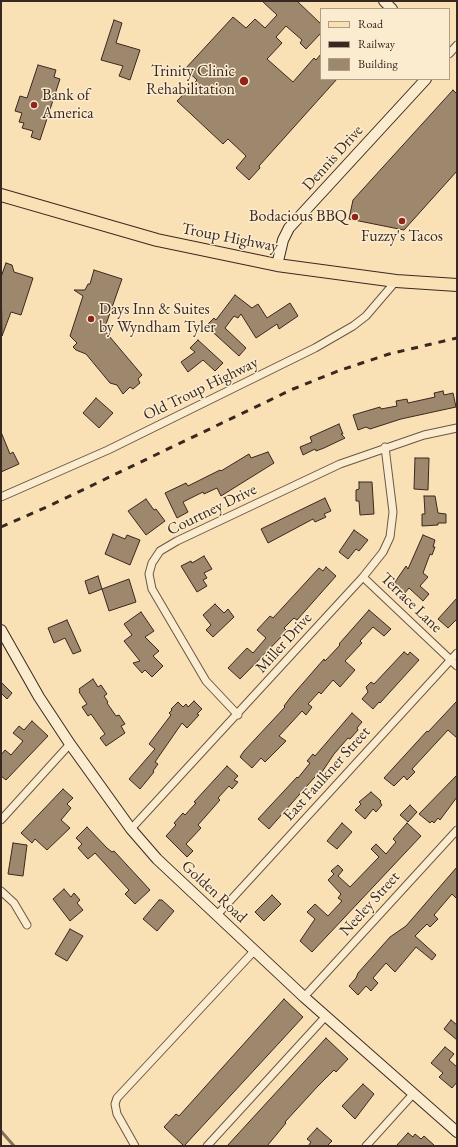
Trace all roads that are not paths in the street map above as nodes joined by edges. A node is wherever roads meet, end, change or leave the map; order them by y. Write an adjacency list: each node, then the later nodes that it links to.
1 (457, 45): 2 (street)
2 (450, 53)
3 (425, 80): 5 (street, Dennis Drive)
4 (1, 195): 5 (main road, Troup Highway)
5 (277, 264): 6 (main road, Troup Highway)
6 (396, 281): 7 (main road, Troup Highway); 10 (street, Old Troup Highway)
7 (457, 285)
8 (457, 428): 9 (street, Courtney Drive)
9 (385, 447): 11 (street, Miller Drive); 16 (street, Courtney Drive)
10 (1, 497)
11 (364, 577): 14 (street, Terrace Lane); 16 (street, Miller Drive)
12 (1, 632): 17 (street, Golden Road)
13 (457, 653): 14 (street, East Faulkner Street)
14 (450, 660): 15 (street, Terrace Lane); 22 (street, East Faulkner Street)
15 (457, 666)
16 (238, 715): 19 (street, Miller Drive)
17 (70, 744): 18 (street); 19 (street, Golden Road)
18 (1, 820)
19 (131, 829): 22 (street, Golden Road)
20 (457, 830): 25 (street, Neeley Street)
21 (1, 891): 23 (street)
22 (217, 915): 24 (street, Golden Road)
23 (28, 925)
24 (255, 950): 25 (street, Golden Road); 29 (street)
25 (304, 997): 26 (street, Golden Road)
26 (326, 1016): 27 (street, Golden Road); 30 (street)
27 (414, 1093): 28 (street, Golden Road); 31 (street)
28 (457, 1132)
29 (135, 1146)
30 (207, 1146)
31 (366, 1146)

